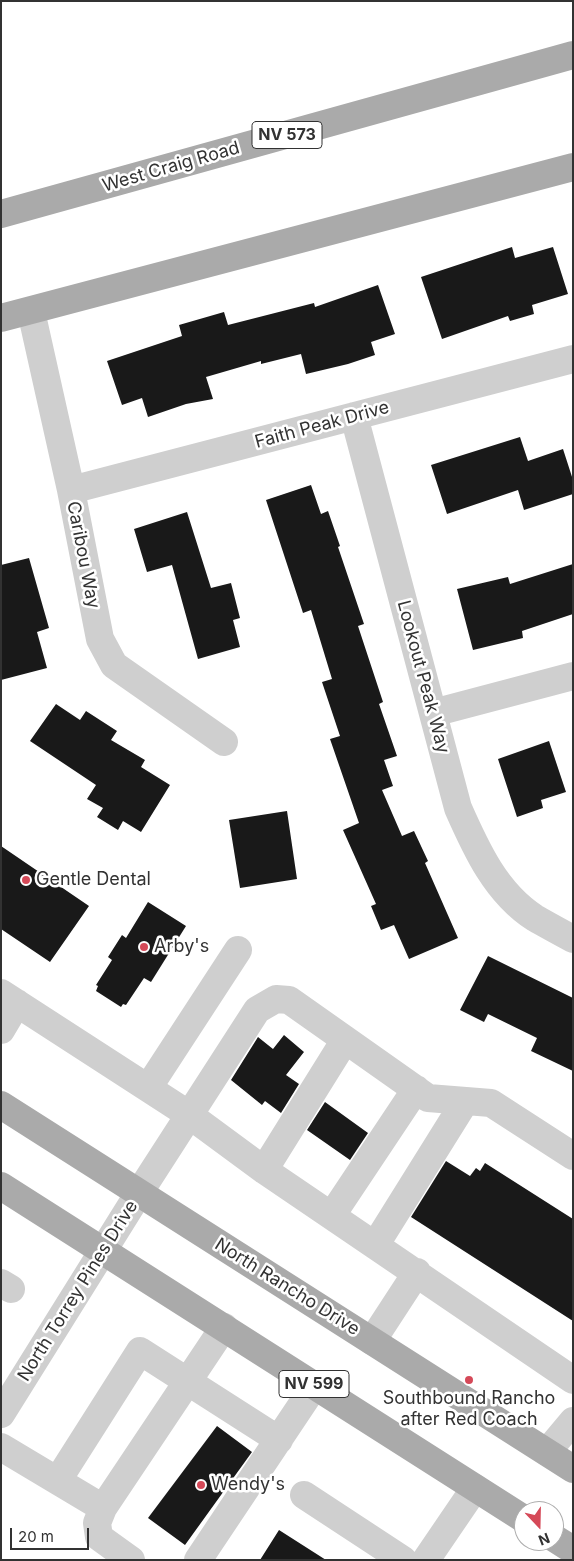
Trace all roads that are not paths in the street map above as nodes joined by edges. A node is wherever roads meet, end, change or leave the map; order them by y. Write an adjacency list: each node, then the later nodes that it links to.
1 (573, 55): 3 (main road, West Craig Road / NV 573)
2 (573, 167): 4 (main road)
3 (1, 214)
4 (31, 311): 5 (main road); 8 (street, Caribou Way)
5 (1, 318)
6 (573, 359): 7 (street, Faith Peak Drive)
7 (354, 416): 8 (street, Faith Peak Drive); 10 (street, Lookout Peak Way)
8 (71, 490): 11 (street, Caribou Way)
9 (573, 676): 10 (street)
10 (433, 713): 12 (street, Lookout Peak Way)
11 (224, 742)
12 (573, 938)
13 (238, 950): 17 (street)
14 (9, 998): 15 (street); 17 (street)
15 (1, 1030)
16 (345, 1040): 18 (street, North Torrey Pines Drive); 21 (street, North Torrey Pines Drive); 23 (street)
17 (148, 1088): 21 (street)
18 (416, 1089): 19 (street, North Torrey Pines Drive); 26 (street)
19 (464, 1103): 22 (street, North Torrey Pines Drive); 27 (street)
20 (1, 1105): 25 (main road, North Rancho Drive)
21 (188, 1114): 23 (street); 25 (street, North Torrey Pines Drive)
22 (573, 1156)
23 (264, 1170): 26 (street)
24 (1, 1186): 28 (main road, NV 599)
25 (139, 1193): 28 (street, North Torrey Pines Drive); 31 (main road, North Rancho Drive)
26 (332, 1215): 27 (street)
27 (376, 1244): 29 (street)
28 (103, 1250): 30 (main road, NV 599); 35 (street, North Torrey Pines Drive)
29 (417, 1272): 31 (street); 32 (street)
30 (224, 1327): 33 (street); 34 (main road, NV 599)
31 (372, 1341): 39 (main road, North Rancho Drive)
32 (573, 1380)
33 (187, 1383): 37 (street); 41 (street); 44 (street)
34 (315, 1385): 37 (street); 42 (main road, NV 599)
35 (1, 1414)
36 (573, 1422): 39 (street)
37 (279, 1440): 47 (street)
38 (1, 1446): 41 (street)
39 (547, 1452): 40 (main road, North Rancho Drive)
40 (573, 1469)
41 (58, 1480): 44 (street)
42 (475, 1488): 45 (main road, NV 599); 49 (street)
43 (304, 1495): 48 (street)
44 (103, 1508): 46 (street)
45 (514, 1513)
46 (131, 1560)
47 (198, 1560)
48 (403, 1560)
49 (426, 1560)

